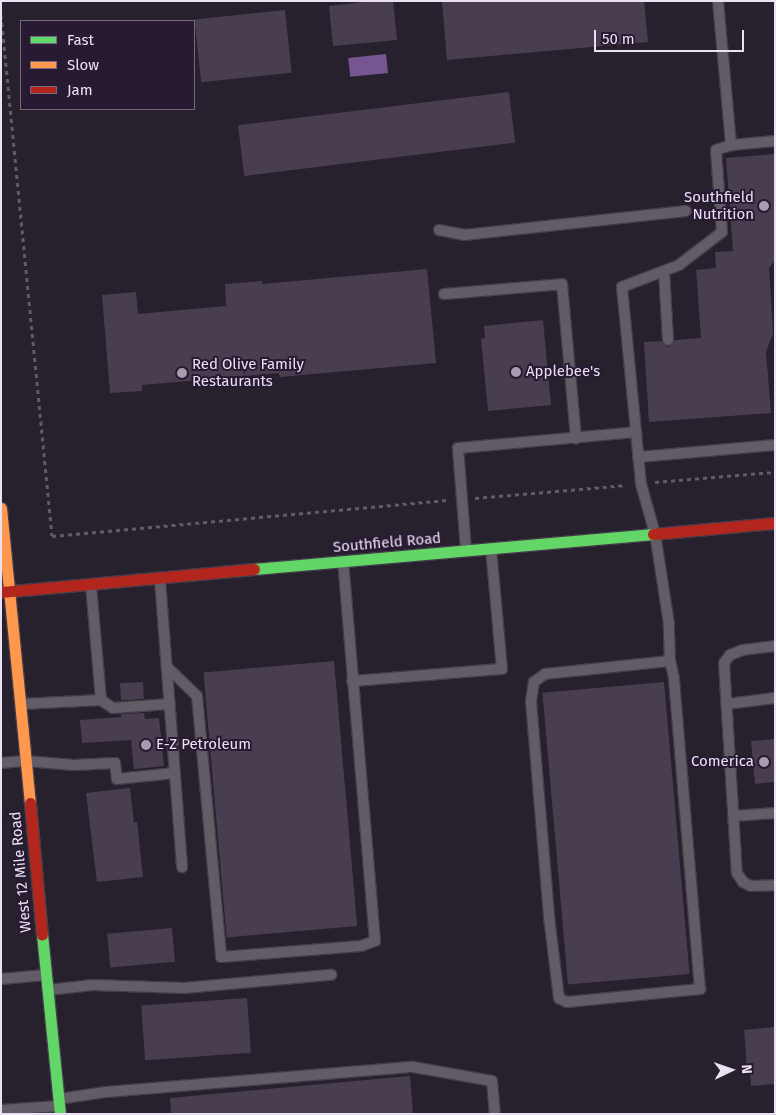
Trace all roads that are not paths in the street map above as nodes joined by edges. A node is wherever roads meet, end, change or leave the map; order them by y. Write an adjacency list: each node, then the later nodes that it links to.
1 (718, 1): 3 (lane)
2 (775, 141): 3 (lane)
3 (731, 145): 6 (lane)
4 (686, 211): 5 (lane)
5 (439, 230)
6 (664, 271): 8 (lane); 9 (lane)
7 (444, 294): 10 (lane)
8 (668, 340)
9 (636, 432): 10 (lane); 12 (lane)
10 (576, 438): 17 (lane)
11 (775, 445): 12 (lane)
12 (638, 457): 15 (lane)
13 (1, 508): 21 (main road, West 12 Mile Road)
14 (775, 523): 15 (main road, Southfield Road)
15 (655, 534): 16 (main road, Southfield Road); 23 (lane)
16 (491, 549): 17 (main road, Southfield Road); 25 (lane)
17 (466, 551): 18 (main road, Southfield Road)
18 (343, 561): 19 (main road, Southfield Road); 25 (lane)
19 (160, 579): 20 (main road, Southfield Road); 24 (lane)
20 (91, 585): 21 (main road, Southfield Road); 27 (lane)
21 (5, 592): 28 (main road, West 12 Mile Road)
22 (775, 646): 30 (lane)
23 (670, 661): 23 (lane)
24 (167, 668): 25 (lane); 29 (lane)
25 (352, 681)
26 (775, 698): 30 (lane)
27 (101, 700): 28 (lane); 29 (lane)
28 (20, 704): 31 (main road, West 12 Mile Road)
29 (170, 704): 33 (lane)
30 (726, 704): 35 (lane)
31 (26, 761): 32 (lane); 33 (lane); 38 (main road, West 12 Mile Road)
32 (1, 763)
33 (175, 773): 36 (lane)
34 (775, 813): 35 (lane)
35 (734, 816): 37 (lane)
36 (182, 867)
37 (775, 885)
38 (46, 974): 40 (lane); 41 (main road, West 12 Mile Road)
39 (331, 975): 41 (lane)
40 (1, 979)
41 (47, 990): 42 (main road, West 12 Mile Road)
42 (60, 1106): 43 (lane); 44 (lane)
43 (1, 1110)
44 (495, 1114)

